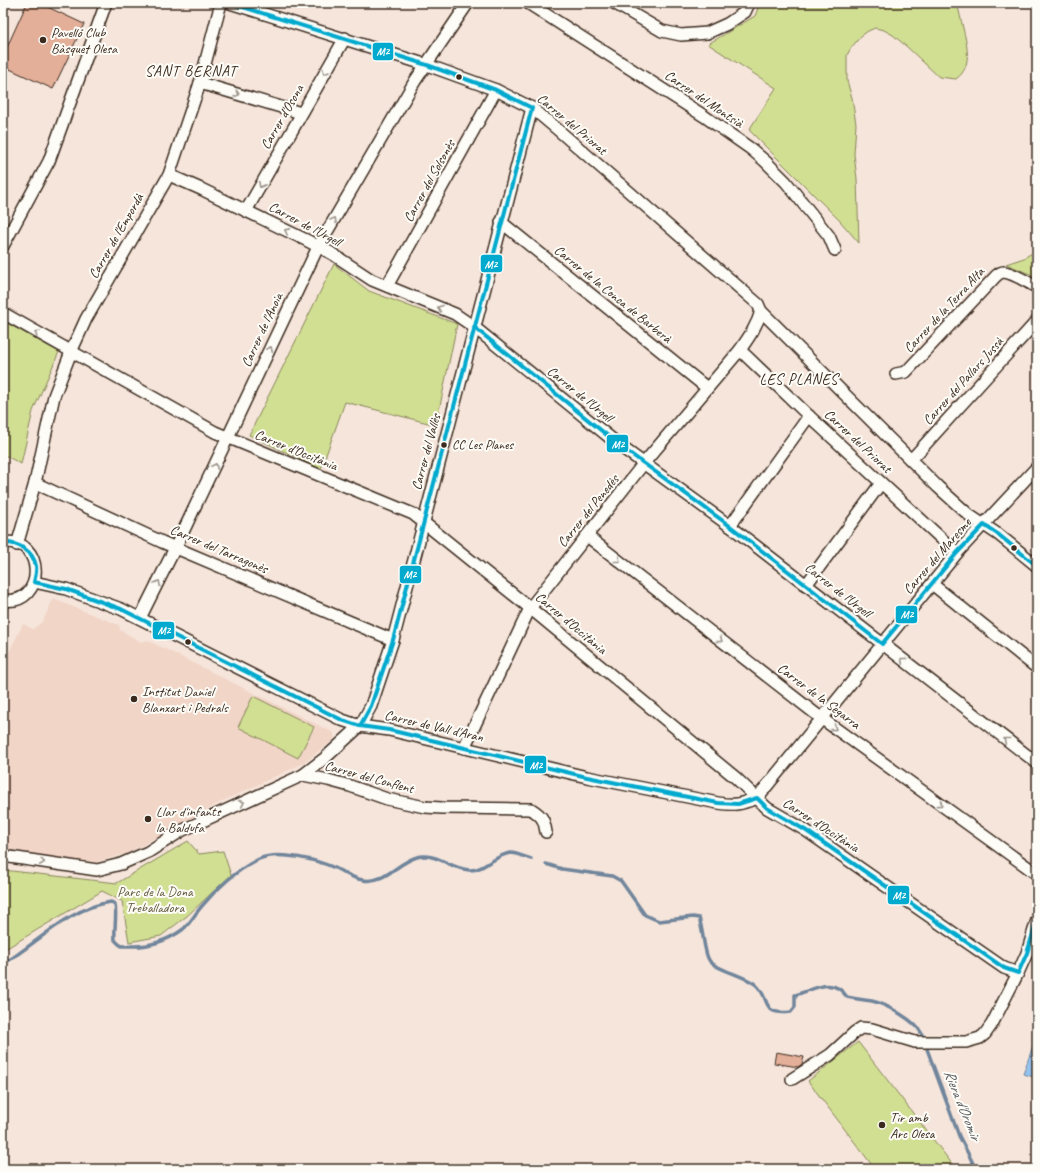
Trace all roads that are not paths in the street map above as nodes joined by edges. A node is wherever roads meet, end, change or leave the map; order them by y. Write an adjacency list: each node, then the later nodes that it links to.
1 (106, 3): 17 (street)
2 (221, 3): 10 (street, Carrer de l'Empordà)
3 (230, 3): 8 (street, Carrer del Priorat)
4 (468, 3): 9 (street, Carrer de l'Anoia)
5 (528, 3): 19 (street, Carrer del Montsià)
6 (614, 3): 7 (street)
7 (749, 3)
8 (345, 38): 9 (street, Carrer del Priorat); 13 (street, Carrer d'Osona, one-way to 13)
9 (427, 65): 11 (street, Carrer del Priorat); 18 (street, Carrer de l'Anoia, one-way to 9)
10 (200, 83): 13 (street, one-way to 13); 14 (street, Carrer de l'Empordà)
11 (496, 90): 12 (street, Carrer del Priorat); 20 (street, Carrer del Solsonès)
12 (532, 108): 16 (street, Carrer del Vallès); 22 (street, Carrer del Priorat)
13 (301, 113): 15 (street, Carrer d'Osona, one-way to 15)
14 (168, 175): 15 (street, Carrer de l'Urgell); 27 (street, Carrer de l'Empordà)
15 (246, 211): 18 (street, Carrer de l'Urgell, one-way to 15)
16 (501, 222): 25 (street, Carrer del Vallès); 29 (street, Carrer de la Conca de Barberà)
17 (3, 246)
18 (318, 247): 20 (street, Carrer de l'Urgell); 31 (street, Carrer de l'Anoia, one-way to 18)
19 (835, 250)
20 (387, 286): 25 (street, Carrer de l'Urgell, one-way to 20)
21 (1037, 287): 28 (street, Carrer de la Terra Alta)
22 (761, 311): 26 (street, Carrer del Penedès); 32 (street, Carrer del Priorat)
23 (3, 313): 27 (street, Carrer d'Occitània, one-way to 23)
24 (1037, 321): 32 (street, Carrer del Pallars Jussà)
25 (474, 327): 33 (street, Carrer de l'Urgell); 37 (street, Carrer del Vallès)
26 (740, 350): 29 (street, Carrer del Penedès); 30 (street, Carrer del Priorat)
27 (71, 352): 31 (street, Carrer d'Occitània); 35 (street, Carrer de l'Empordà)
28 (896, 374)
29 (707, 388): 33 (street, Carrer del Penedès)
30 (809, 416): 36 (street, Carrer del Priorat); 39 (street)
31 (228, 438): 37 (street, Carrer d'Occitània); 43 (street, Carrer de l'Anoia, one-way to 31)
32 (911, 460): 38 (street, Carrer del Priorat)
33 (644, 463): 39 (street, Carrer de l'Urgell); 40 (street, Carrer del Penedès)
34 (1037, 467): 38 (street, Carrer del Maresme)
35 (35, 483): 42 (street, Carrer de l'Empordà); 43 (street, Carrer del Tarragonès)
36 (881, 483): 44 (street, Carrer del Priorat); 47 (street)
37 (424, 522): 50 (street, Carrer d'Occitània); 52 (street, Carrer del Vallès)
38 (984, 525): 44 (street, Carrer del Maresme); 45 (street, Carrer del Priorat)
39 (730, 526): 47 (street, Carrer de l'Urgell)
40 (587, 536): 50 (street, Carrer del Penedès); 55 (street, Carrer de la Segarra, one-way to 55)
41 (3, 543): 42 (street)
42 (17, 545): 46 (street)
43 (176, 547): 51 (street, Carrer de l'Anoia, one-way to 43); 52 (street, Carrer del Tarragonès)
44 (957, 553): 48 (street, Carrer del Maresme)
45 (1037, 566)
46 (34, 582): 49 (street); 51 (street, Carrer de Vall d'Aran)
47 (806, 584): 53 (street, Carrer de l'Urgell)
48 (932, 584): 53 (street, Carrer del Maresme); 54 (street)
49 (3, 600)
50 (530, 608): 57 (street, Carrer del Penedès); 60 (street, Carrer d'Occitània)
51 (140, 618): 56 (street, Carrer de Vall d'Aran)
52 (393, 640): 56 (street, Carrer del Vallès)
53 (882, 644): 55 (street, Carrer del Maresme); 58 (street, Carrer de l'Urgell, one-way to 53)
54 (1037, 668)
55 (821, 718): 60 (street, Carrer del Maresme); 63 (street, Carrer de la Segarra, one-way to 63)
56 (360, 726): 57 (street, Carrer de Vall d'Aran); 59 (street, Carrer del Vallès)
57 (464, 748): 60 (street, Carrer de Vall d'Aran)
58 (1037, 763)
59 (303, 775): 61 (street, Carrer del Conflent); 62 (street, Carrer del Conflent, one-way to 59)
60 (757, 798): 65 (street, Carrer d'Occitània)
61 (546, 832)
62 (3, 856)
63 (1037, 874)
64 (1037, 920): 65 (street)
65 (1018, 973): 66 (street)
66 (792, 1079)

